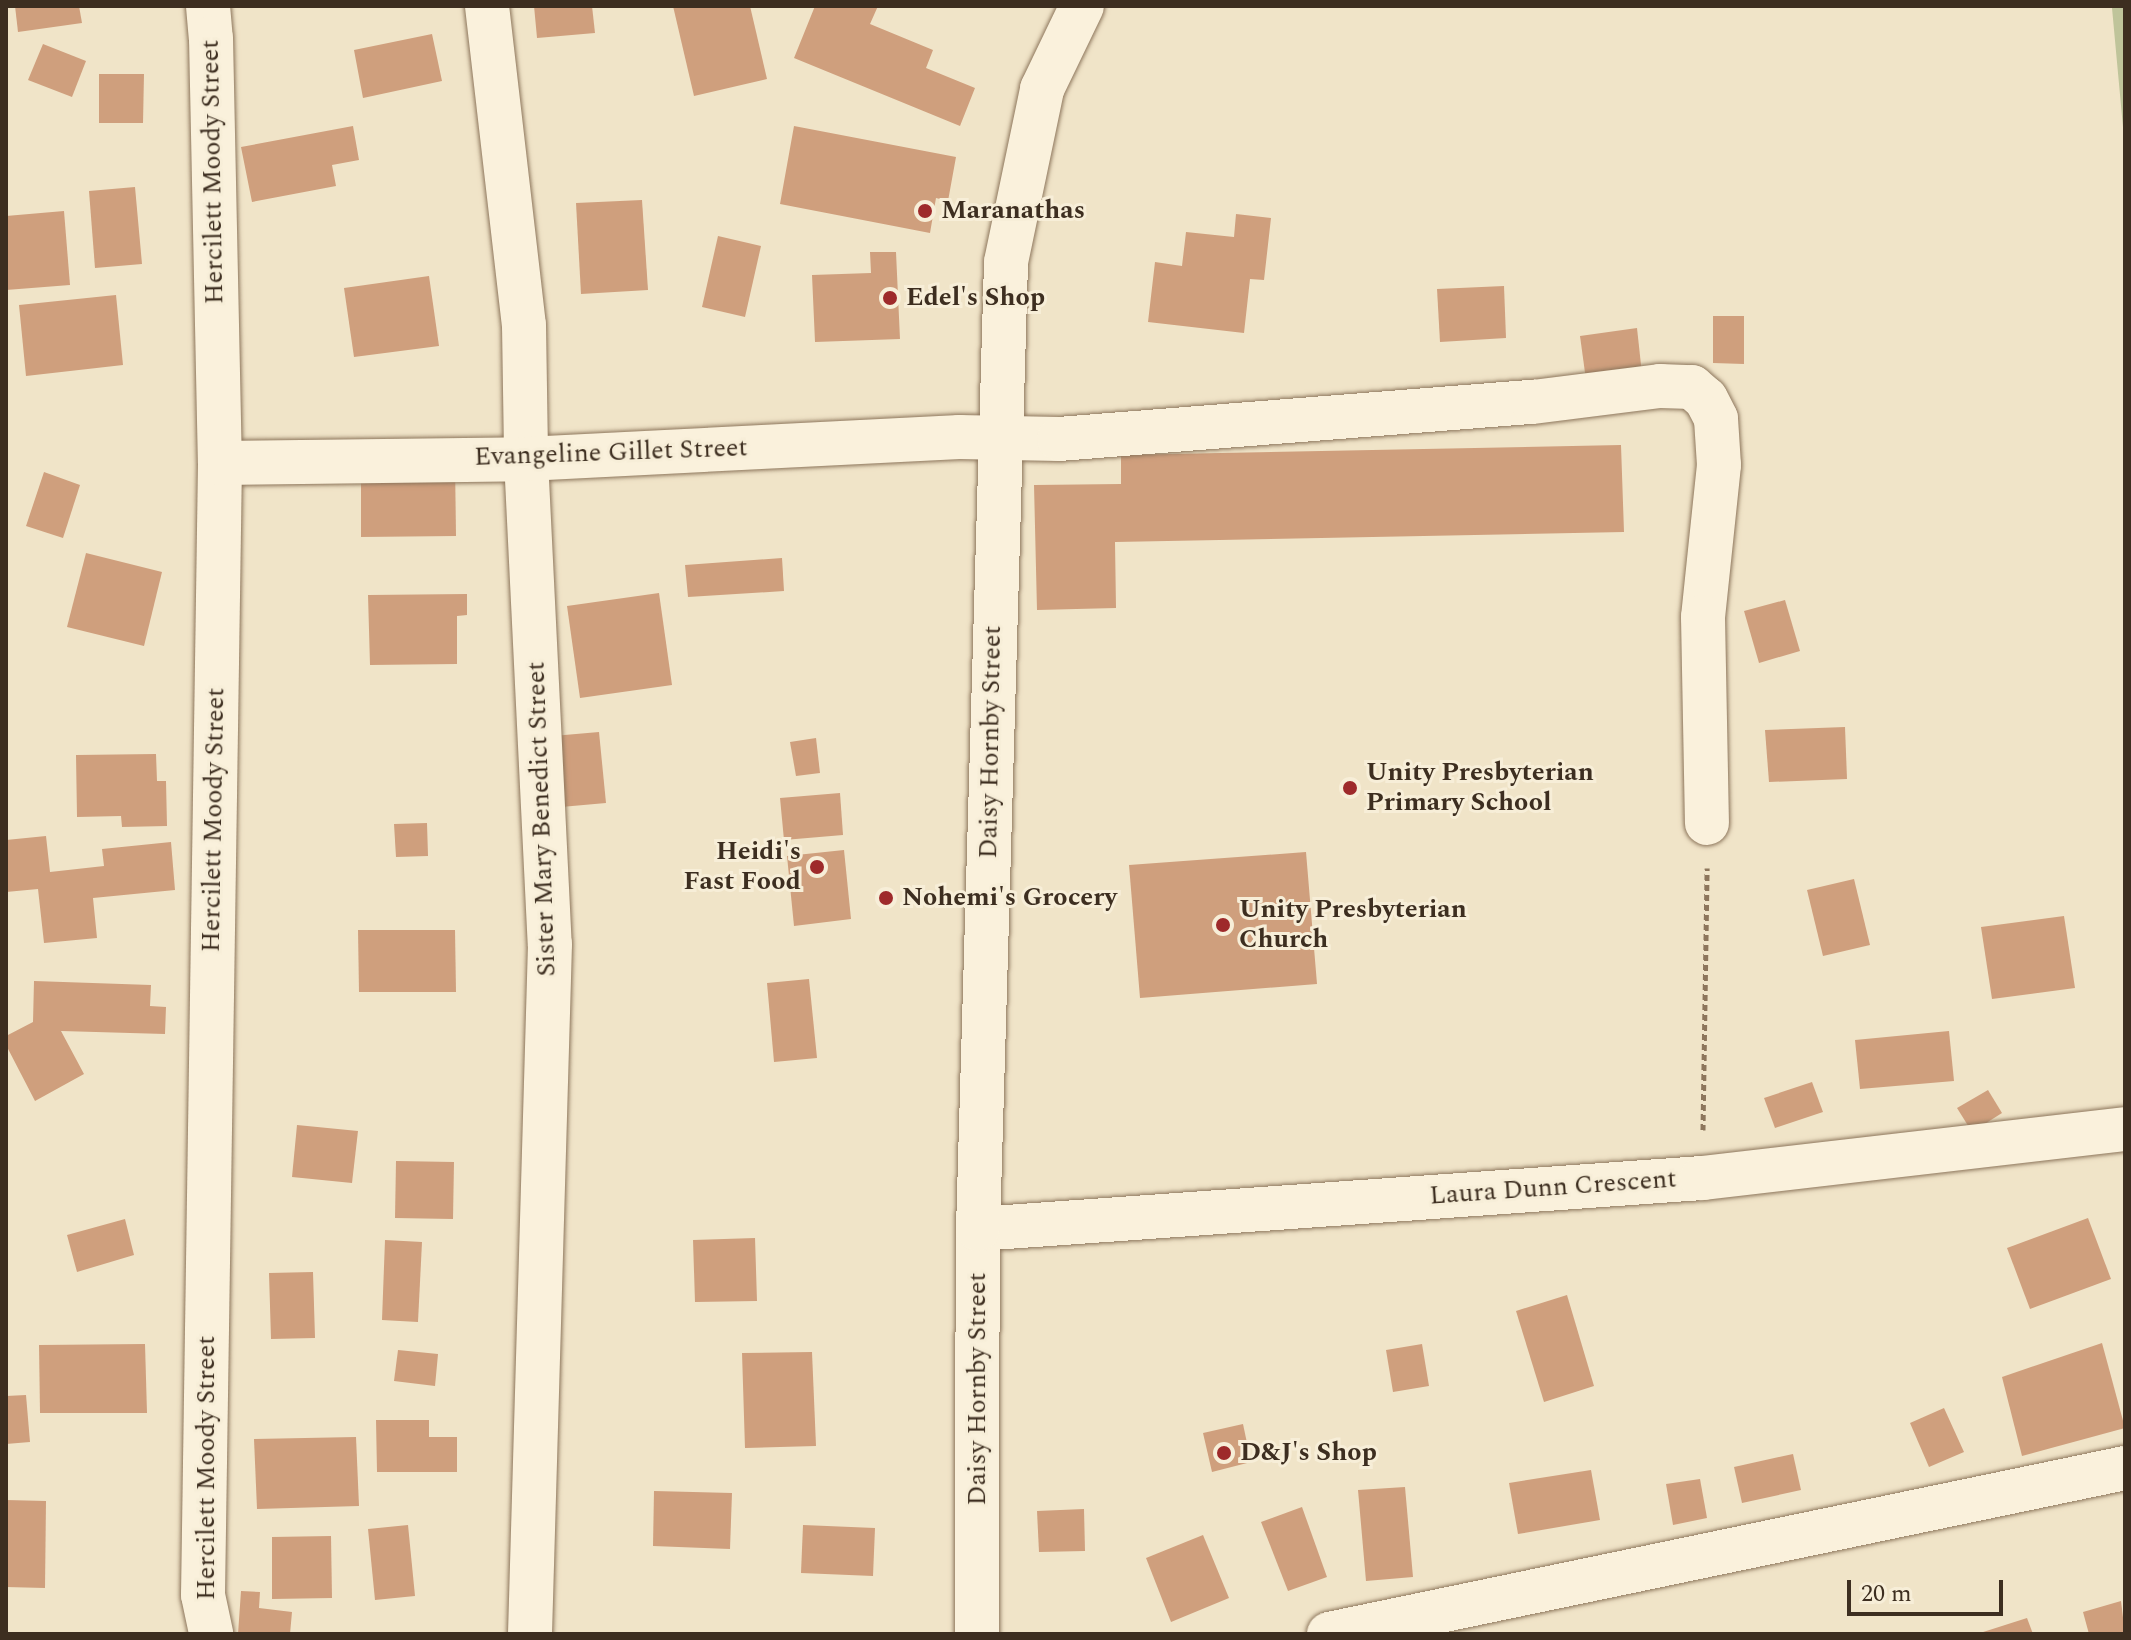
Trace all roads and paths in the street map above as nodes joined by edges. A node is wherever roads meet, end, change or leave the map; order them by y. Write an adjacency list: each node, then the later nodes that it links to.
1 (208, 6): 6 (street, Hercilett Moody Street)
2 (487, 6): 5 (street, Sister Mary Benedict Street)
3 (1082, 6): 4 (street, Daisy Hornby Street)
4 (1002, 436): 5 (street, Evangeline Gillet Street); 7 (street, Evangeline Gillet Street); 10 (street, Daisy Hornby Street)
5 (526, 459): 6 (street, Evangeline Gillet Street); 13 (street, Sister Mary Benedict Street)
6 (220, 463): 12 (street, Hercilett Moody Street)
7 (1707, 823): 9 (path)
8 (2125, 1129): 9 (street, Laura Dunn Crescent)
9 (1702, 1178): 10 (street, Laura Dunn Crescent)
10 (978, 1229): 14 (street, Daisy Hornby Street)
11 (2125, 1468): 15 (street)
12 (211, 1634)
13 (530, 1634)
14 (977, 1634)
15 (1329, 1634)

